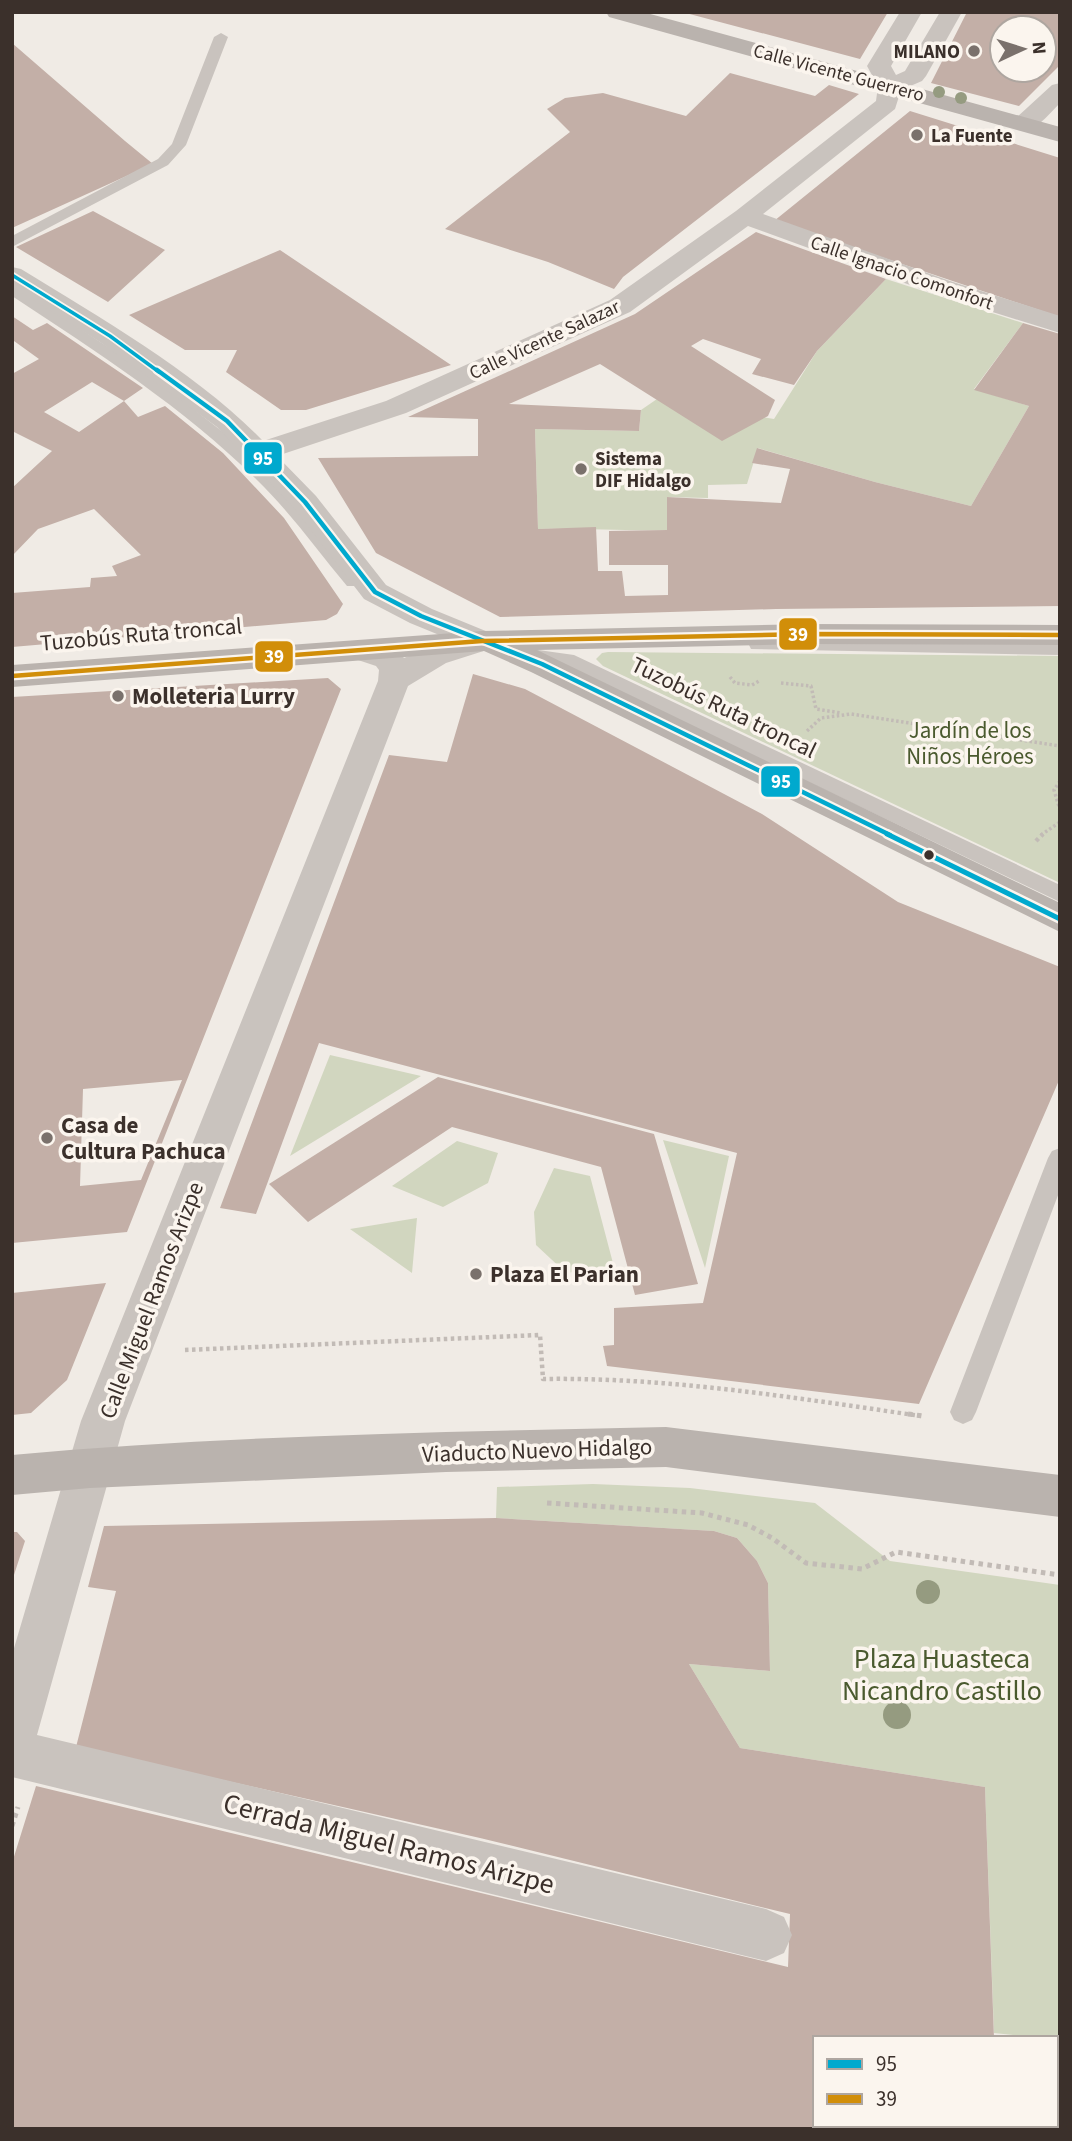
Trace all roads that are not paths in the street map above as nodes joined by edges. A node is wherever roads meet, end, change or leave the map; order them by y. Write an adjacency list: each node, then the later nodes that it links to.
1 (617, 12): 5 (street, Calle Vicente Guerrero)
2 (911, 12): 5 (street)
3 (951, 12): 5 (street)
4 (221, 37): 10 (lane)
5 (890, 86): 7 (street, Calle Vicente Guerrero); 9 (street, Calle Vicente Salazar)
6 (1060, 90): 7 (street)
7 (1024, 124): 8 (street, Calle Vicente Guerrero)
8 (1060, 135)
9 (745, 216): 13 (street, Calle Ignacio Comonfort); 14 (street, Calle Vicente Salazar)
10 (12, 242)
11 (12, 275): 14 (street)
12 (12, 289): 16 (lane, Tuzobús Ruta troncal)
13 (1060, 325)
14 (257, 453): 16 (street)
15 (1060, 635): 16 (street)
16 (481, 642): 17 (lane, Tuzobús Ruta troncal); 18 (street); 19 (lane, Tuzobús Ruta troncal); 21 (street); 22 (lane, Tuzobús Ruta troncal); 23 (street)
17 (1060, 649)
18 (366, 652): 20 (street); 21 (street)
19 (12, 668)
20 (12, 676)
21 (394, 681): 26 (street, Calle Miguel Ramos Arizpe)
22 (1060, 894)
23 (1060, 919)
24 (1060, 1158): 25 (lane)
25 (963, 1412)
26 (90, 1468): 27 (street, Viaducto Nuevo Hidalgo); 28 (street, Viaducto Nuevo Hidalgo); 29 (street, Calle Miguel Ramos Arizpe)
27 (12, 1475)
28 (1060, 1496)
29 (19, 1749): 30 (street, Cerrada Miguel Ramos Arizpe)
30 (766, 1935)

